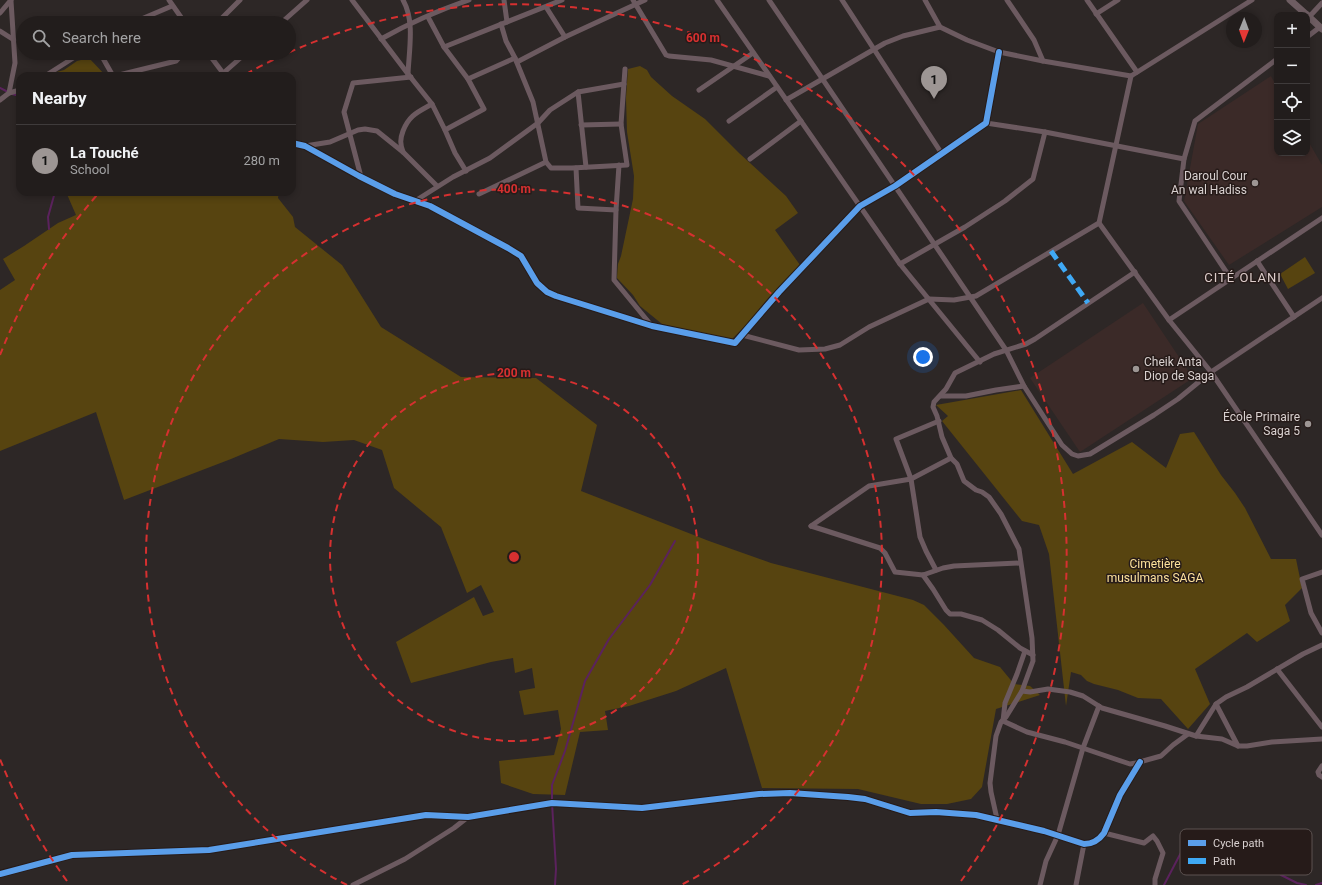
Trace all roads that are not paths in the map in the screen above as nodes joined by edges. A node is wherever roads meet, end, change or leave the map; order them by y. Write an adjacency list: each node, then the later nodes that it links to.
1 (11, 0): 25 (street); 43 (street)
2 (169, 0): 22 (street)
3 (240, 0): 30 (street)
4 (308, 0): 31 (street)
5 (352, 0): 42 (street)
6 (404, 0): 35 (street)
7 (469, 0): 32 (street)
8 (504, 0): 34 (street)
9 (562, 0): 23 (street)
10 (645, 0): 20 (street)
11 (717, 0): 47 (street)
12 (769, 0): 68 (street)
13 (842, 0): 45 (street)
14 (925, 0): 37 (street)
15 (1007, 0): 54 (street)
16 (1087, 0): 26 (street)
17 (1118, 0): 26 (street)
18 (1252, 0): 63 (street)
19 (1290, 0): 24 (main road)
20 (635, 2): 41 (street); 56 (street)
21 (1322, 3): 27 (street)
22 (172, 6): 28 (street); 29 (street)
23 (546, 7): 34 (street); 41 (street)
24 (1304, 12)
25 (0, 13)
26 (1096, 14): 63 (street)
27 (1310, 14)
28 (148, 16)
29 (180, 16)
30 (224, 16)
31 (289, 16)
32 (428, 17): 35 (street); 44 (street)
33 (1310, 18): 38 (main road)
34 (507, 22): 36 (street)
35 (411, 24): 42 (street); 64 (street)
36 (501, 24): 44 (street); 53 (street)
37 (940, 27): 45 (street); 46 (street)
38 (1321, 28): 40 (street)
39 (0, 31): 43 (street)
40 (1310, 35)
41 (565, 37): 53 (street)
42 (381, 39): 64 (street)
43 (14, 40): 74 (street)
44 (444, 47): 67 (street)
45 (873, 49): 68 (street); 91 (street)
46 (999, 52): 54 (street); 81 (street)
47 (753, 53): 56 (street); 65 (street)
48 (70, 60): 58 (street)
49 (104, 60): 59 (street)
50 (177, 60): 60 (street)
51 (213, 60): 61 (street)
52 (239, 60): 62 (street)
53 (516, 60): 67 (street); 80 (street)
54 (1043, 61): 66 (street)
55 (1274, 62): 93 (street)
56 (733, 66): 65 (street); 71 (street)
57 (625, 69): 69 (street)
58 (51, 72)
59 (112, 72)
60 (131, 72)
61 (221, 72)
62 (226, 72)
63 (1136, 72): 66 (street)
64 (409, 75): 77 (street); 86 (street)
65 (770, 76): 70 (street)
66 (1131, 76): 89 (street)
67 (468, 79): 84 (street)
68 (822, 79): 76 (street); 101 (street)
69 (624, 84): 73 (street); 82 (street)
70 (777, 87): 76 (street); 78 (street)
71 (699, 90)
72 (16, 91): 74 (street)
73 (578, 92): 80 (street); 83 (street)
74 (9, 93): 75 (street)
75 (0, 100)
76 (786, 100): 79 (street)
77 (432, 104): 84 (street); 90 (street)
78 (730, 121)
79 (801, 121): 92 (street); 104 (street)
80 (538, 123): 94 (street); 98 (street)
81 (986, 123): 85 (street); 91 (street)
82 (621, 124): 83 (street); 95 (street)
83 (581, 125): 97 (street)
84 (445, 130): 98 (street)
85 (1045, 132): 89 (street); 108 (street)
86 (350, 133): 88 (street); 90 (street); 99 (street)
87 (296, 144): 88 (street)
88 (305, 146): 99 (street)
89 (1116, 146): 93 (street); 107 (street)
90 (403, 152): 100 (street)
91 (942, 154): 101 (street)
92 (750, 159)
93 (1184, 159): 112 (street)
94 (546, 162): 96 (street); 102 (street)
95 (619, 165): 97 (street); 105 (street)
96 (576, 168): 97 (street); 105 (street)
97 (586, 168)
98 (466, 171): 100 (street)
99 (361, 177): 103 (street)
100 (437, 186): 103 (street)
101 (895, 186): 104 (street); 108 (street)
102 (479, 194)
103 (415, 201): 118 (street)
104 (860, 206): 110 (street); 119 (street)
105 (616, 210): 118 (street)
106 (1322, 218): 109 (street)
107 (1099, 222): 111 (street); 113 (street)
108 (934, 244): 110 (street); 113 (street)
109 (1257, 261): 112 (street); 116 (street)
110 (900, 264): 115 (street)
111 (1135, 272): 117 (street); 120 (street)
112 (1231, 279): 117 (street)
113 (971, 298): 115 (street); 120 (street)
114 (1322, 298): 116 (street)
115 (929, 300): 119 (street); 121 (street)
116 (1294, 317): 122 (street)
117 (1169, 320): 122 (street)
118 (652, 326): 119 (street)
119 (742, 335)
120 (1006, 350): 121 (street); 123 (street)
121 (980, 362): 124 (street)
122 (1211, 372): 123 (street); 128 (street)
123 (1024, 386): 124 (street)
124 (941, 396): 125 (street)
125 (939, 421): 126 (street); 127 (street)
126 (951, 458): 127 (street); 129 (street)
127 (911, 479): 130 (street); 132 (street)
128 (1322, 535)
129 (1020, 563): 130 (street); 136 (street)
130 (936, 570): 132 (street)
131 (1322, 572): 133 (street)
132 (923, 576): 135 (street)
133 (1322, 634)
134 (1322, 645): 137 (street)
135 (1025, 651): 136 (street); 141 (street)
136 (1033, 655): 138 (street)
137 (1277, 669): 139 (street); 142 (street)
138 (1022, 691): 140 (street); 141 (street)
139 (1216, 704): 144 (street); 146 (street)
140 (1099, 706): 143 (street); 147 (street)
141 (1002, 720): 147 (street); 152 (street)
142 (1322, 727)
143 (1188, 734): 144 (street); 148 (street)
144 (1196, 736): 146 (street)
145 (1322, 739): 146 (street)
146 (1238, 746)
147 (1083, 748): 148 (street); 154 (street)
148 (1140, 762): 153 (street)
149 (1322, 766): 150 (street)
150 (1322, 777)
151 (468, 816): 152 (street); 156 (street); 157 (street)
152 (997, 819): 154 (street)
153 (1104, 833): 155 (street); 160 (street)
154 (1058, 836): 155 (street); 158 (street)
155 (1084, 844): 159 (street)
156 (0, 874)
157 (353, 885)
158 (1040, 885)
159 (1076, 885)
160 (1155, 885)

